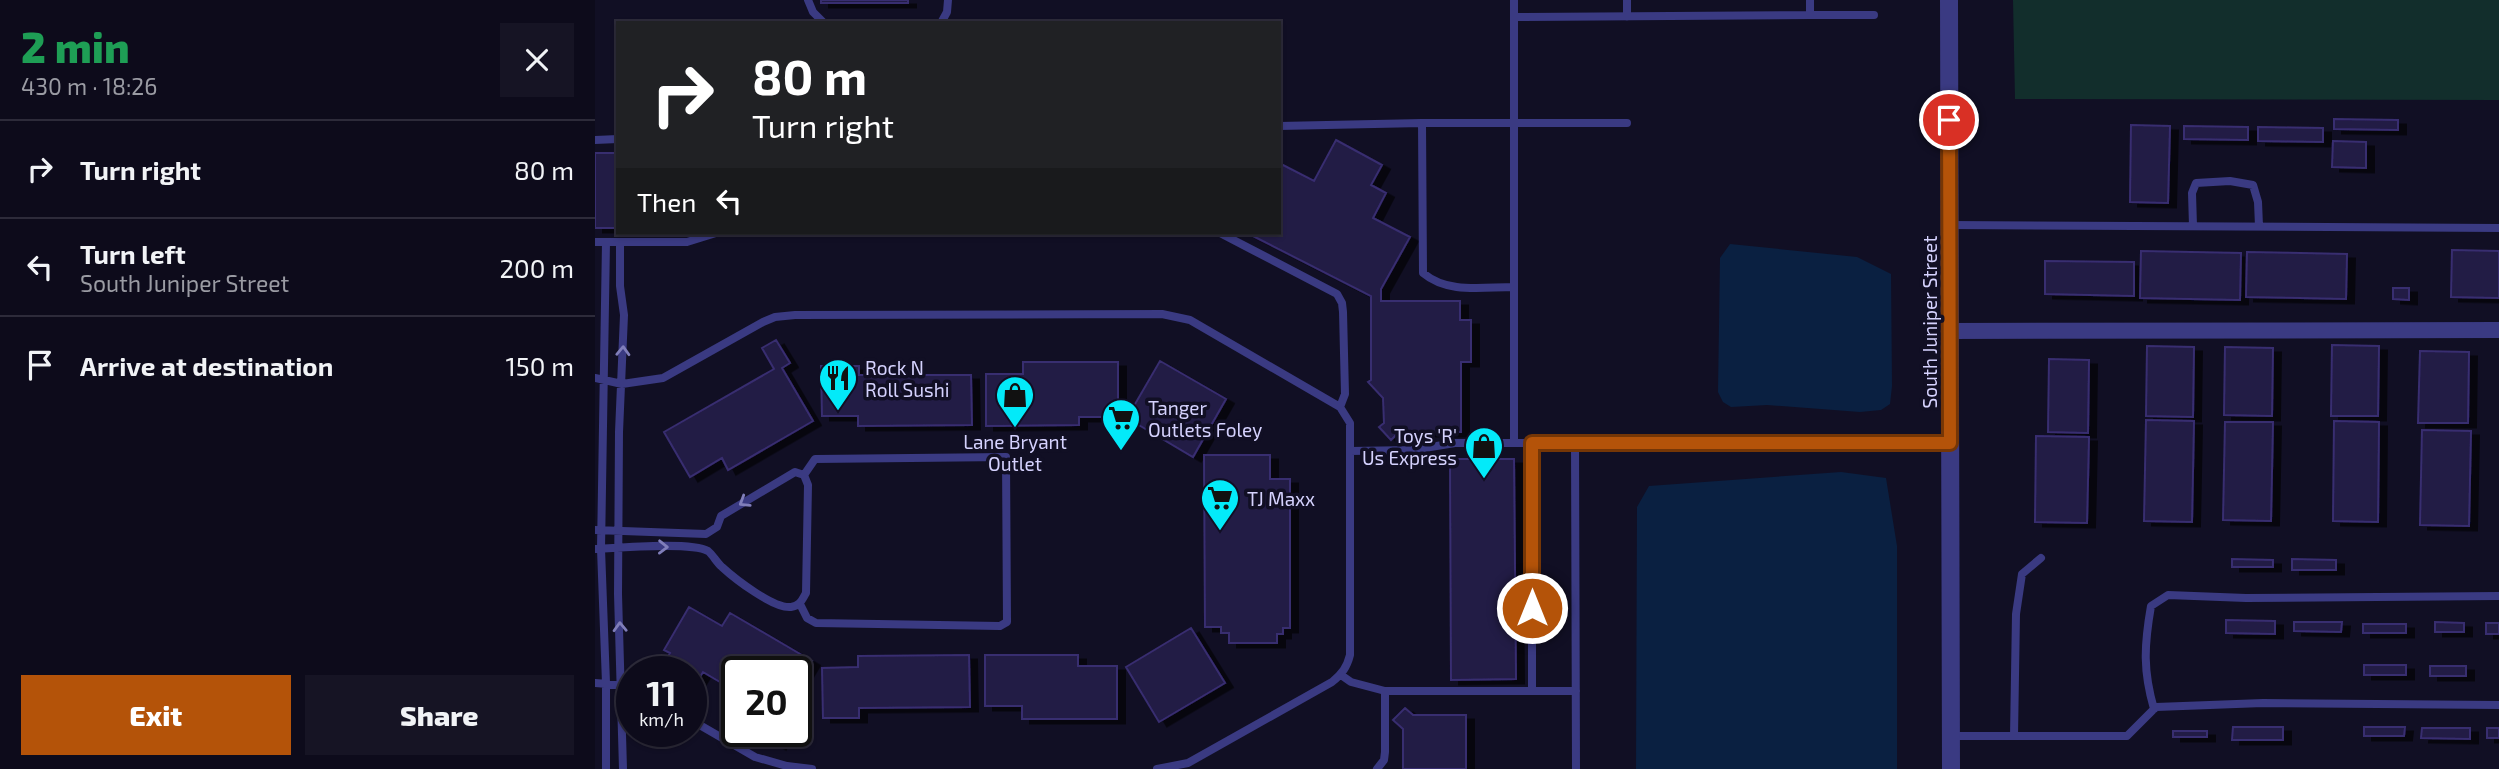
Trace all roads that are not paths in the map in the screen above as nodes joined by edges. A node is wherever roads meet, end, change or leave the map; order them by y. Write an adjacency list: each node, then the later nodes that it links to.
1 (808, 0): 11 (lane)
2 (948, 0): 12 (lane)
3 (1514, 0): 9 (lane)
4 (1627, 0): 10 (lane)
5 (1810, 0): 7 (lane)
6 (1949, 0): 19 (street, South Juniper Street)
7 (1810, 15): 8 (lane); 10 (lane)
8 (1874, 15)
9 (1514, 17): 10 (lane); 13 (lane)
10 (1627, 17)
11 (822, 21)
12 (942, 21)
13 (1514, 122): 14 (lane); 15 (lane); 28 (lane)
14 (1422, 124): 16 (lane); 28 (lane)
15 (1627, 124)
16 (1281, 126)
17 (616, 139): 18 (lane)
18 (595, 140)
19 (1949, 225): 20 (lane); 30 (street, South Juniper Street)
20 (2193, 226): 21 (lane); 21 (lane)
21 (2259, 226): 22 (lane)
22 (2499, 228)
23 (710, 235): 27 (lane)
24 (1224, 235): 34 (lane)
25 (595, 242): 26 (lane)
26 (606, 242): 27 (lane); 32 (lane)
27 (620, 243): 33 (lane, one-way to 27)
28 (1514, 288): 35 (lane)
29 (2499, 330): 30 (street)
30 (1950, 331): 38 (street, South Juniper Street)
31 (595, 378): 32 (lane)
32 (605, 379): 33 (lane); 41 (lane)
33 (622, 384): 34 (lane); 42 (lane)
34 (1340, 407): 39 (lane)
35 (1514, 442): 36 (lane); 39 (lane)
36 (1532, 443): 37 (lane); 54 (lane)
37 (1575, 443): 38 (lane); 55 (lane)
38 (1950, 443): 59 (street, South Juniper Street)
39 (1350, 452): 49 (lane)
40 (804, 475): 42 (lane, one-way to 42); 47 (lane); 47 (lane)
41 (598, 530): 42 (lane); 44 (lane)
42 (620, 530): 43 (lane)
43 (618, 547): 44 (lane); 47 (lane, one-way to 47); 48 (lane, one-way to 43)
44 (598, 549): 51 (lane)
45 (2041, 558): 60 (lane)
46 (2499, 596): 57 (lane)
47 (800, 604)
48 (621, 656)
49 (1341, 675): 53 (lane); 65 (lane)
50 (595, 683): 51 (lane)
51 (606, 683): 52 (lane); 62 (lane)
52 (616, 684)
53 (1385, 691): 54 (lane); 66 (lane)
54 (1532, 691): 55 (lane)
55 (1576, 691): 67 (lane)
56 (2499, 705): 57 (lane)
57 (2154, 709): 60 (lane)
58 (707, 729): 64 (lane)
59 (1951, 736): 60 (lane); 68 (street, South Juniper Street)
60 (2014, 736)
61 (621, 747): 63 (lane)
62 (606, 769)
63 (623, 769)
64 (813, 769)
65 (1157, 769)
66 (1377, 769)
67 (1576, 769)
68 (1951, 769)

